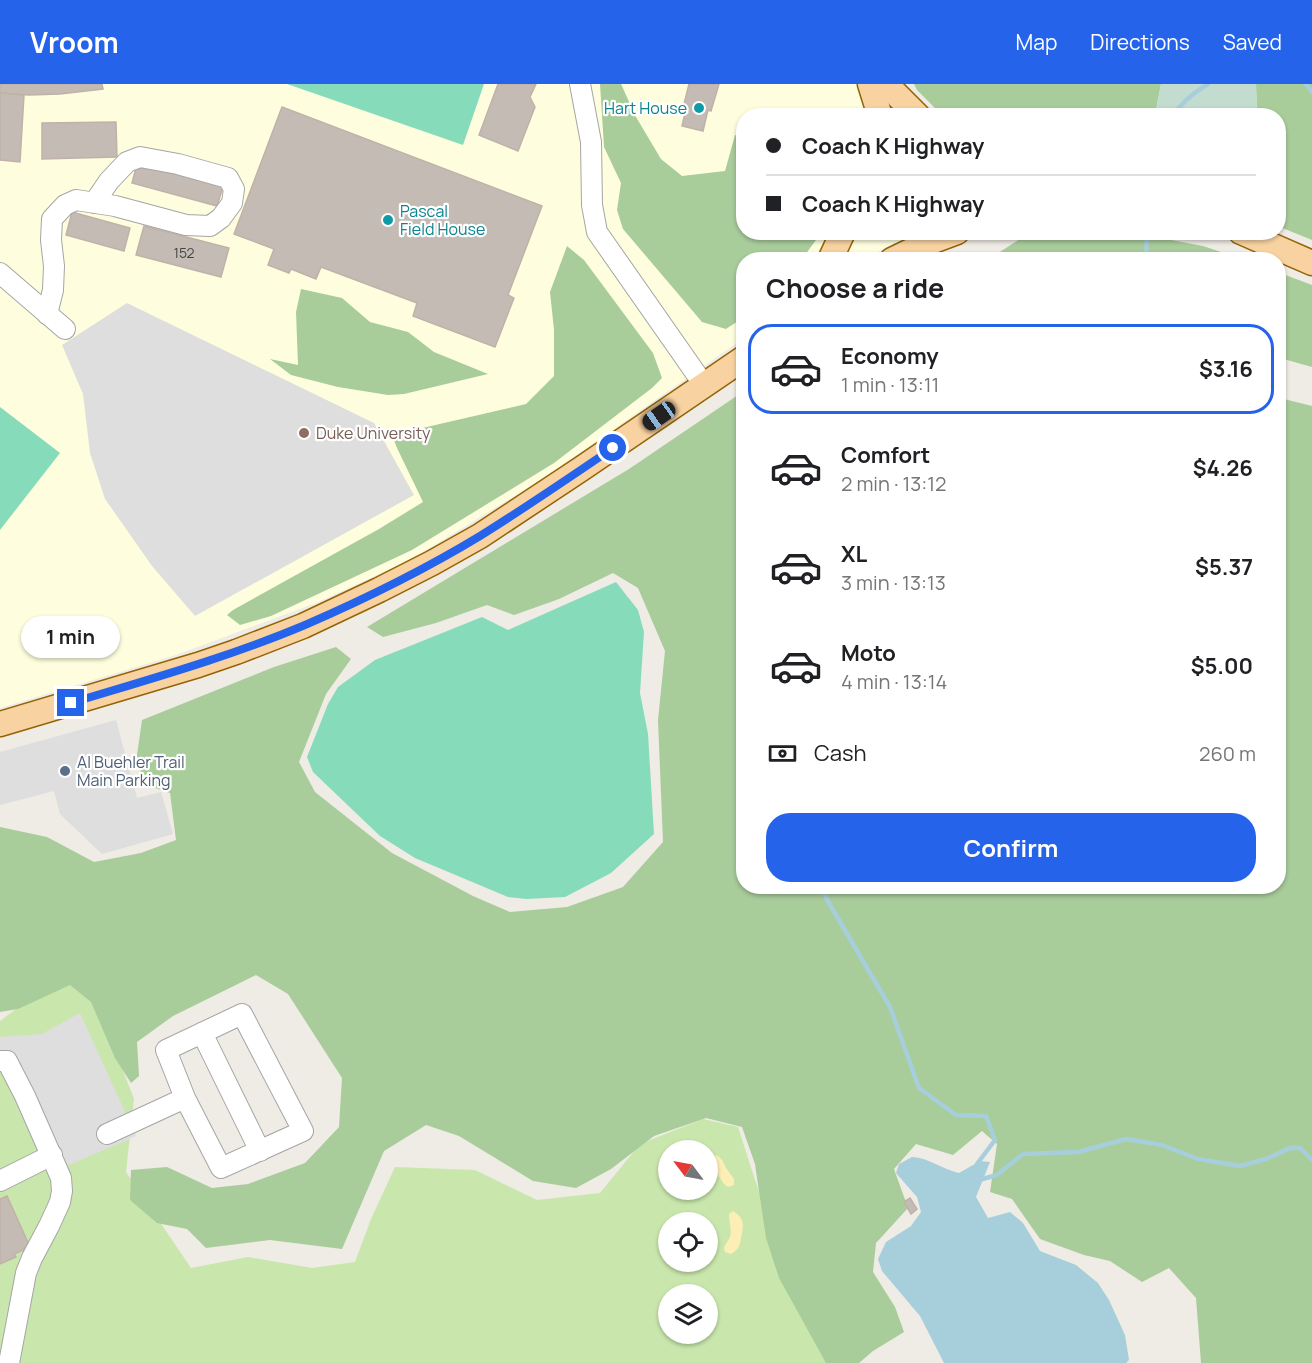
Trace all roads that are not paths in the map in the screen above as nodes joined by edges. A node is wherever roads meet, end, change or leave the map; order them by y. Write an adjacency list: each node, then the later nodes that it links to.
1 (580, 84): 17 (lane)
2 (868, 84): 4 (main road); 5 (main road)
3 (884, 84): 6 (main road); 7 (main road)
4 (866, 108)
5 (877, 108)
6 (896, 108)
7 (910, 108)
8 (94, 202): 8 (lane); 14 (lane)
9 (933, 240): 11 (main road)
10 (1259, 240): 12 (main road)
11 (908, 252)
12 (1312, 263)
13 (0, 273): 14 (lane)
14 (47, 314): 15 (lane)
15 (65, 329)
16 (736, 363): 17 (main road)
17 (704, 385): 18 (main road)
18 (0, 724)
19 (202, 1033): 21 (lane); 23 (lane); 23 (lane)
20 (0, 1061): 24 (lane)
21 (185, 1098): 22 (lane); 23 (lane)
22 (107, 1134)
23 (260, 1151)
24 (52, 1155): 25 (lane); 26 (lane)
25 (0, 1181)
26 (9, 1363)

